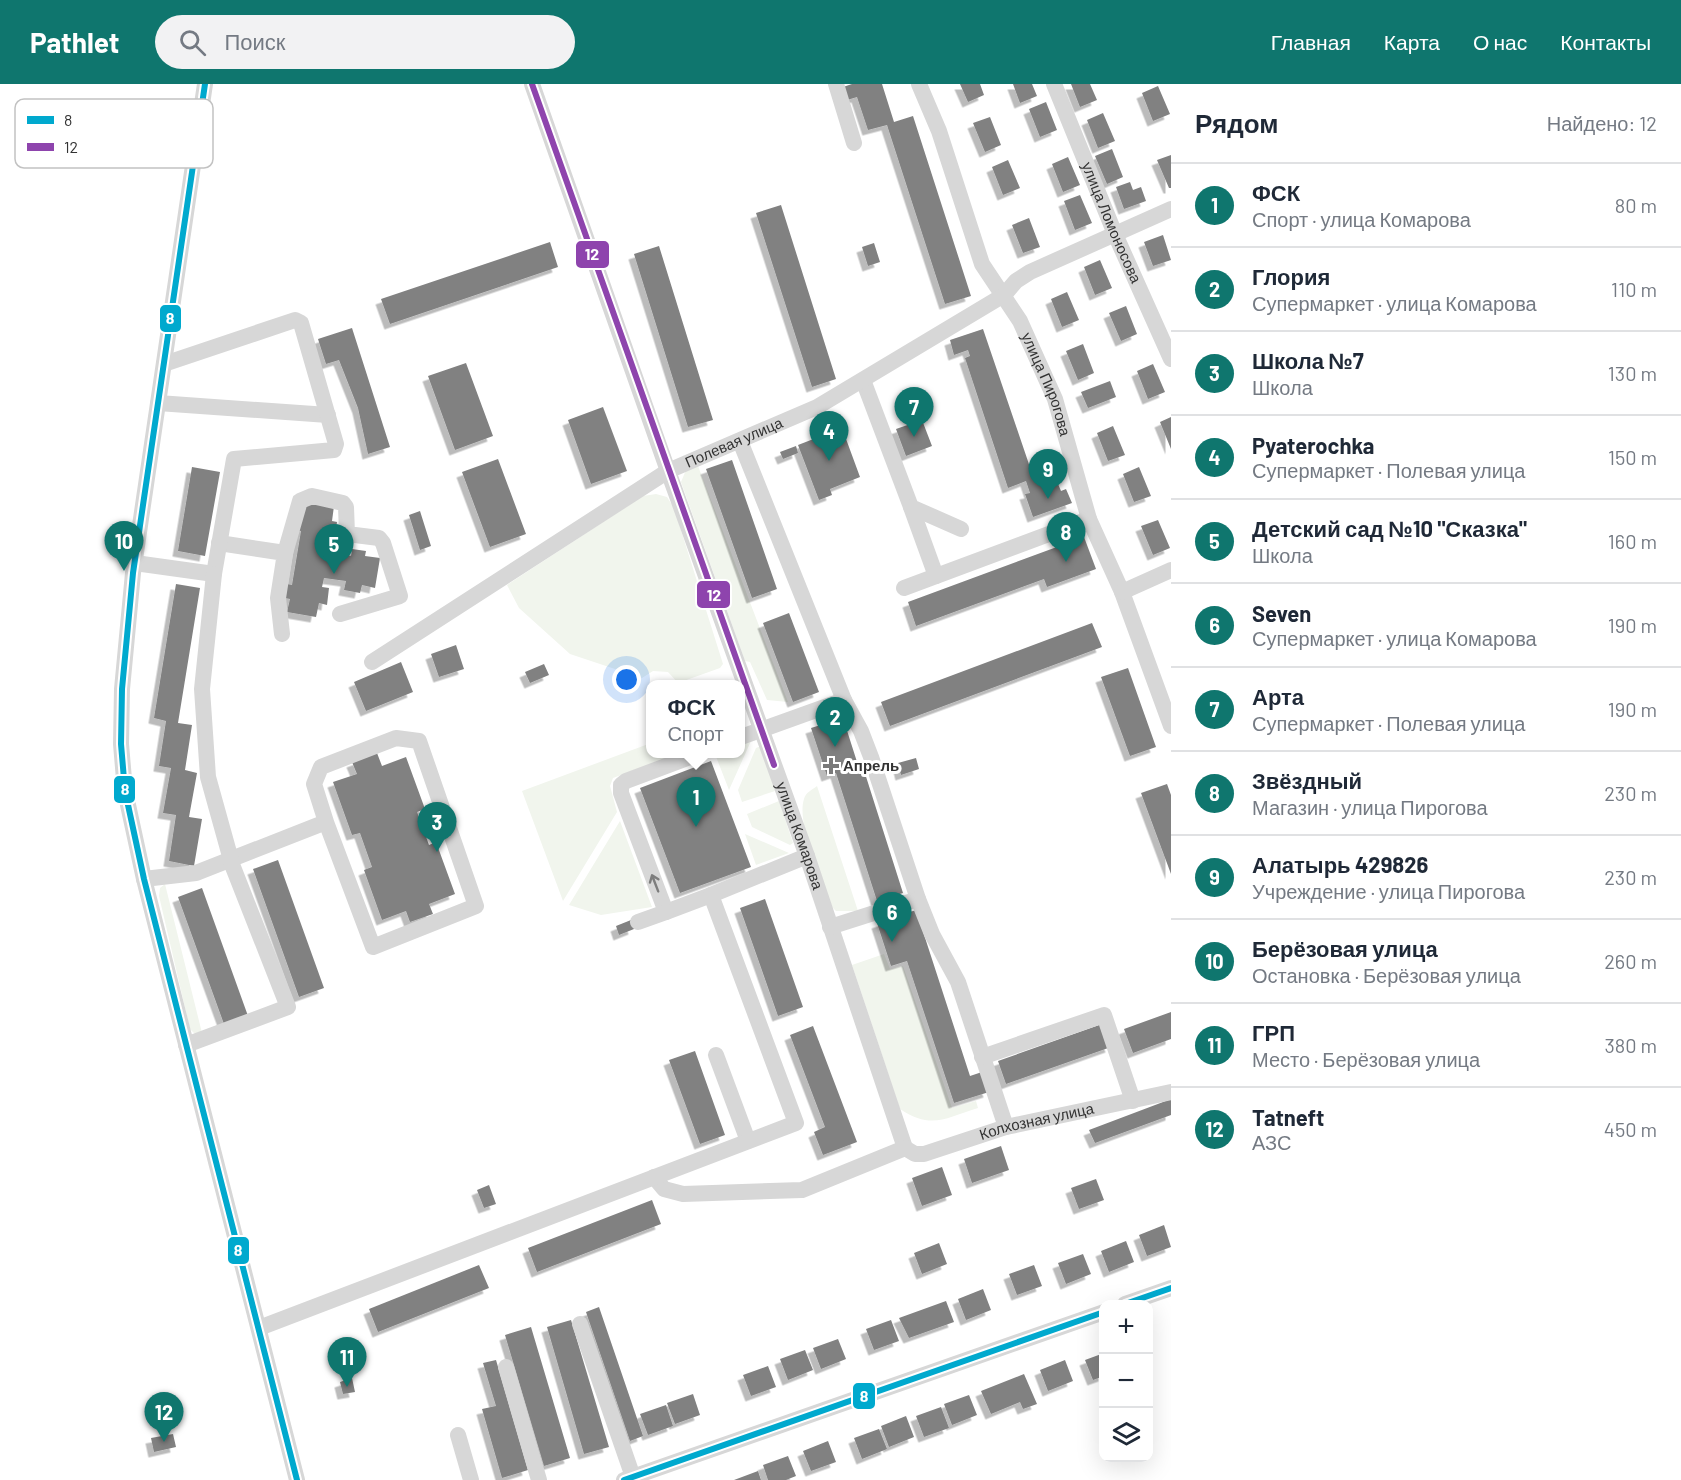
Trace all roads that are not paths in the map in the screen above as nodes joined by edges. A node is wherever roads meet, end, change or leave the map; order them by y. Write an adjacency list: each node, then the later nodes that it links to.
1 (205, 84): 6 (street)
2 (532, 84): 18 (street, улица Комарова)
3 (836, 84): 7 (street)
4 (919, 84): 11 (street, улица Пирогова)
5 (1054, 84): 10 (street, улица Ломоносова)
6 (203, 99)
7 (854, 143)
8 (193, 168): 13 (street)
9 (1171, 209): 10 (street, Полевая улица)
10 (1115, 234): 11 (street, Полевая улица); 12 (street, улица Ломоносова)
11 (1004, 295): 14 (street, Полевая улица); 20 (street, улица Пирогова)
12 (1171, 359)
13 (164, 364): 15 (street); 16 (street)
14 (864, 380): 17 (street, Полевая улица); 19 (street)
15 (158, 403): 16 (street); 24 (street)
16 (328, 415): 22 (street)
17 (740, 441): 18 (street, Полевая улица); 35 (street)
18 (668, 471): 32 (street, Полевая улица); 33 (street, улица Комарова)
19 (911, 507): 21 (street); 27 (street)
20 (1089, 519): 27 (street); 29 (street, улица Пирогова)
21 (961, 529)
22 (219, 543): 23 (street); 26 (street)
23 (285, 553): 30 (street); 31 (street)
24 (135, 563): 26 (street); 43 (street)
25 (1171, 570): 29 (street)
26 (214, 574): 42 (street)
27 (936, 576): 28 (street)
28 (904, 588)
29 (1122, 592): 36 (street, улица Пирогова)
30 (340, 614)
31 (282, 634)
32 (372, 662)
33 (743, 680)
34 (745, 685): 37 (street, улица Комарова)
35 (844, 700): 37 (street); 45 (street)
36 (1171, 726)
37 (761, 730): 38 (street); 41 (street, улица Комарова)
38 (745, 736)
39 (686, 758): 46 (street, one-way to 39)
40 (326, 822): 40 (street); 42 (street)
41 (807, 856): 44 (street); 48 (street, улица Комарова)
42 (231, 861): 43 (street); 49 (street)
43 (144, 879): 49 (street)
44 (711, 895): 46 (street); 55 (street)
45 (918, 899): 48 (street); 51 (street)
46 (666, 912): 47 (street)
47 (638, 922)
48 (830, 927): 56 (street, улица Комарова)
49 (186, 1045): 62 (street)
50 (716, 1055): 55 (street)
51 (982, 1058): 53 (street); 54 (street)
52 (1171, 1092): 53 (street, Колхозная улица)
53 (1133, 1101): 54 (street, Колхозная улица)
54 (1006, 1127): 56 (street, Колхозная улица)
55 (748, 1142): 57 (street)
56 (905, 1148): 57 (street)
57 (654, 1177): 62 (street)
58 (1171, 1288): 59 (street)
59 (1139, 1300)
60 (1099, 1314): 65 (street)
61 (580, 1324): 65 (street)
62 (259, 1328): 66 (street)
63 (506, 1367): 68 (street)
64 (458, 1435): 67 (street)
65 (629, 1478)
66 (297, 1480)
67 (471, 1480)
68 (539, 1480)

